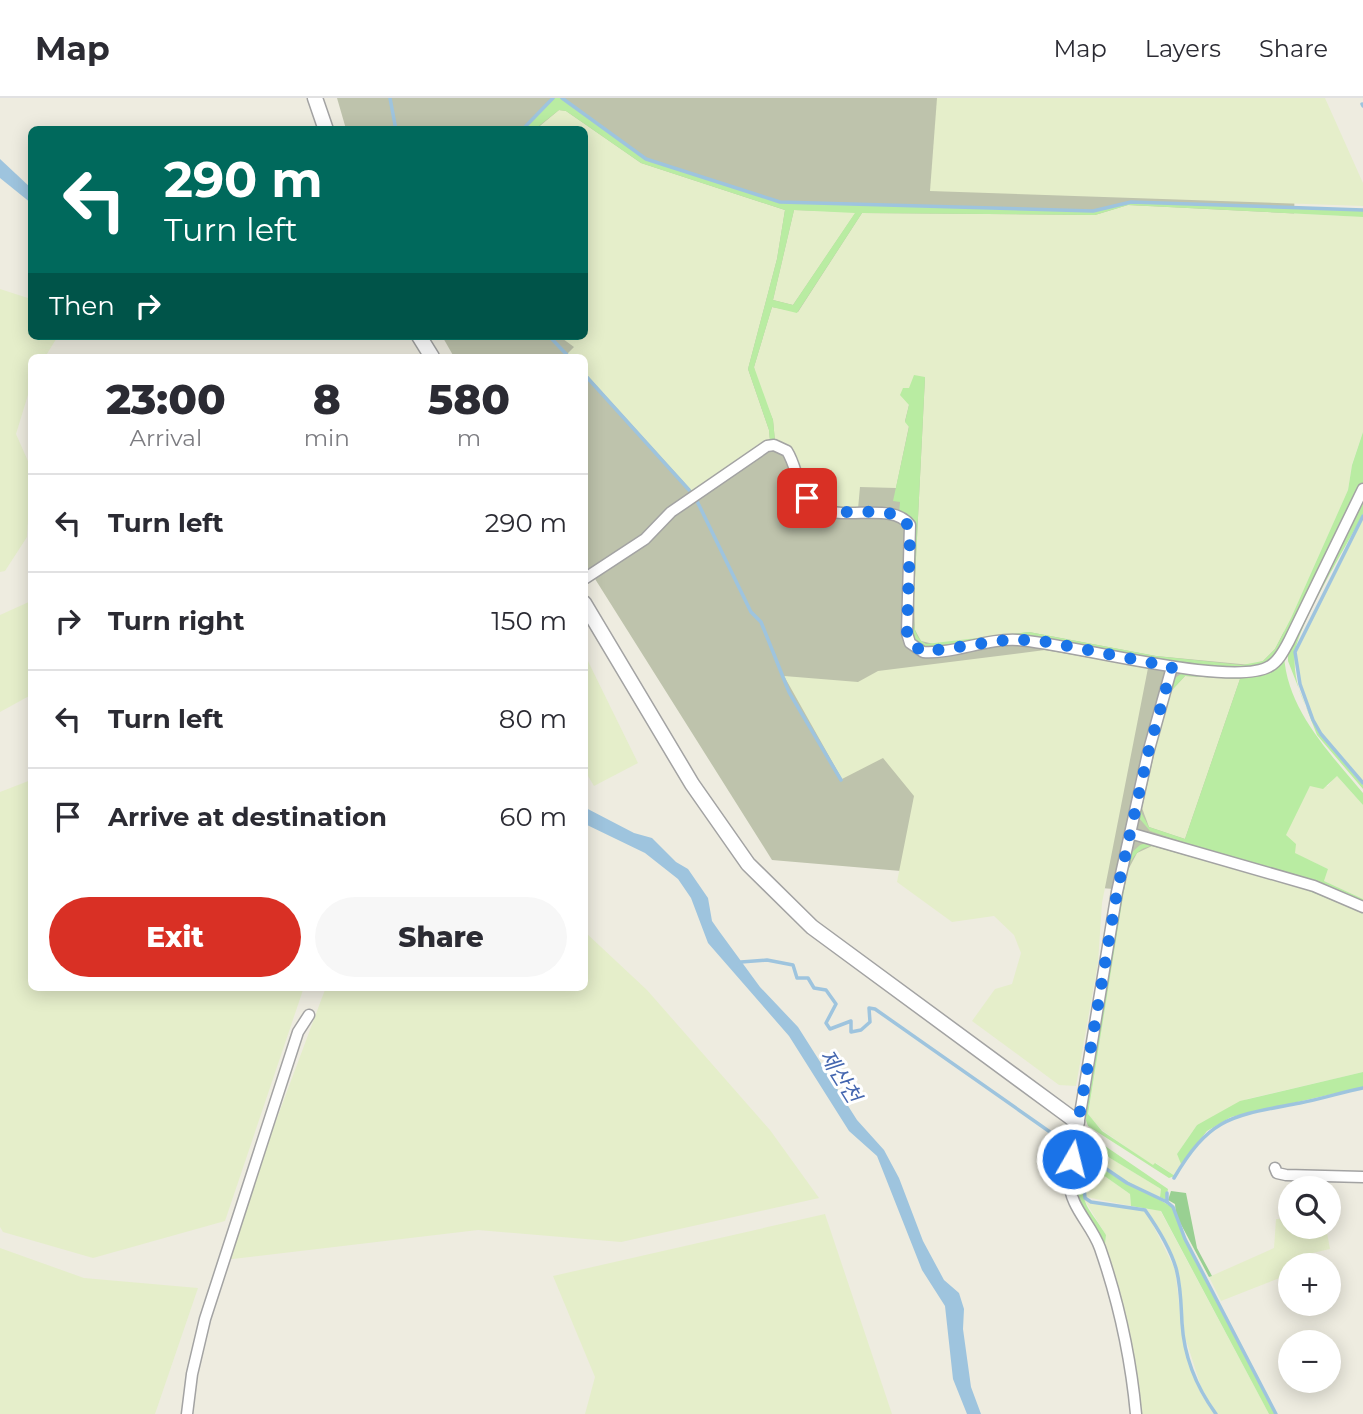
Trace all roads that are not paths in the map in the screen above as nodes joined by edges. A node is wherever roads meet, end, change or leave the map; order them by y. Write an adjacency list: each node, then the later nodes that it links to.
1 (315, 98): 2 (street)
2 (325, 126)
3 (1363, 489): 6 (street)
4 (588, 576): 6 (street)
5 (588, 610): 10 (street)
6 (1172, 667): 7 (street)
7 (1133, 834): 8 (street); 10 (street)
8 (1363, 907)
9 (309, 1014): 13 (street)
10 (1077, 1122): 14 (street)
11 (1276, 1168): 12 (street)
12 (1363, 1177)
13 (187, 1414)
14 (1136, 1414)

